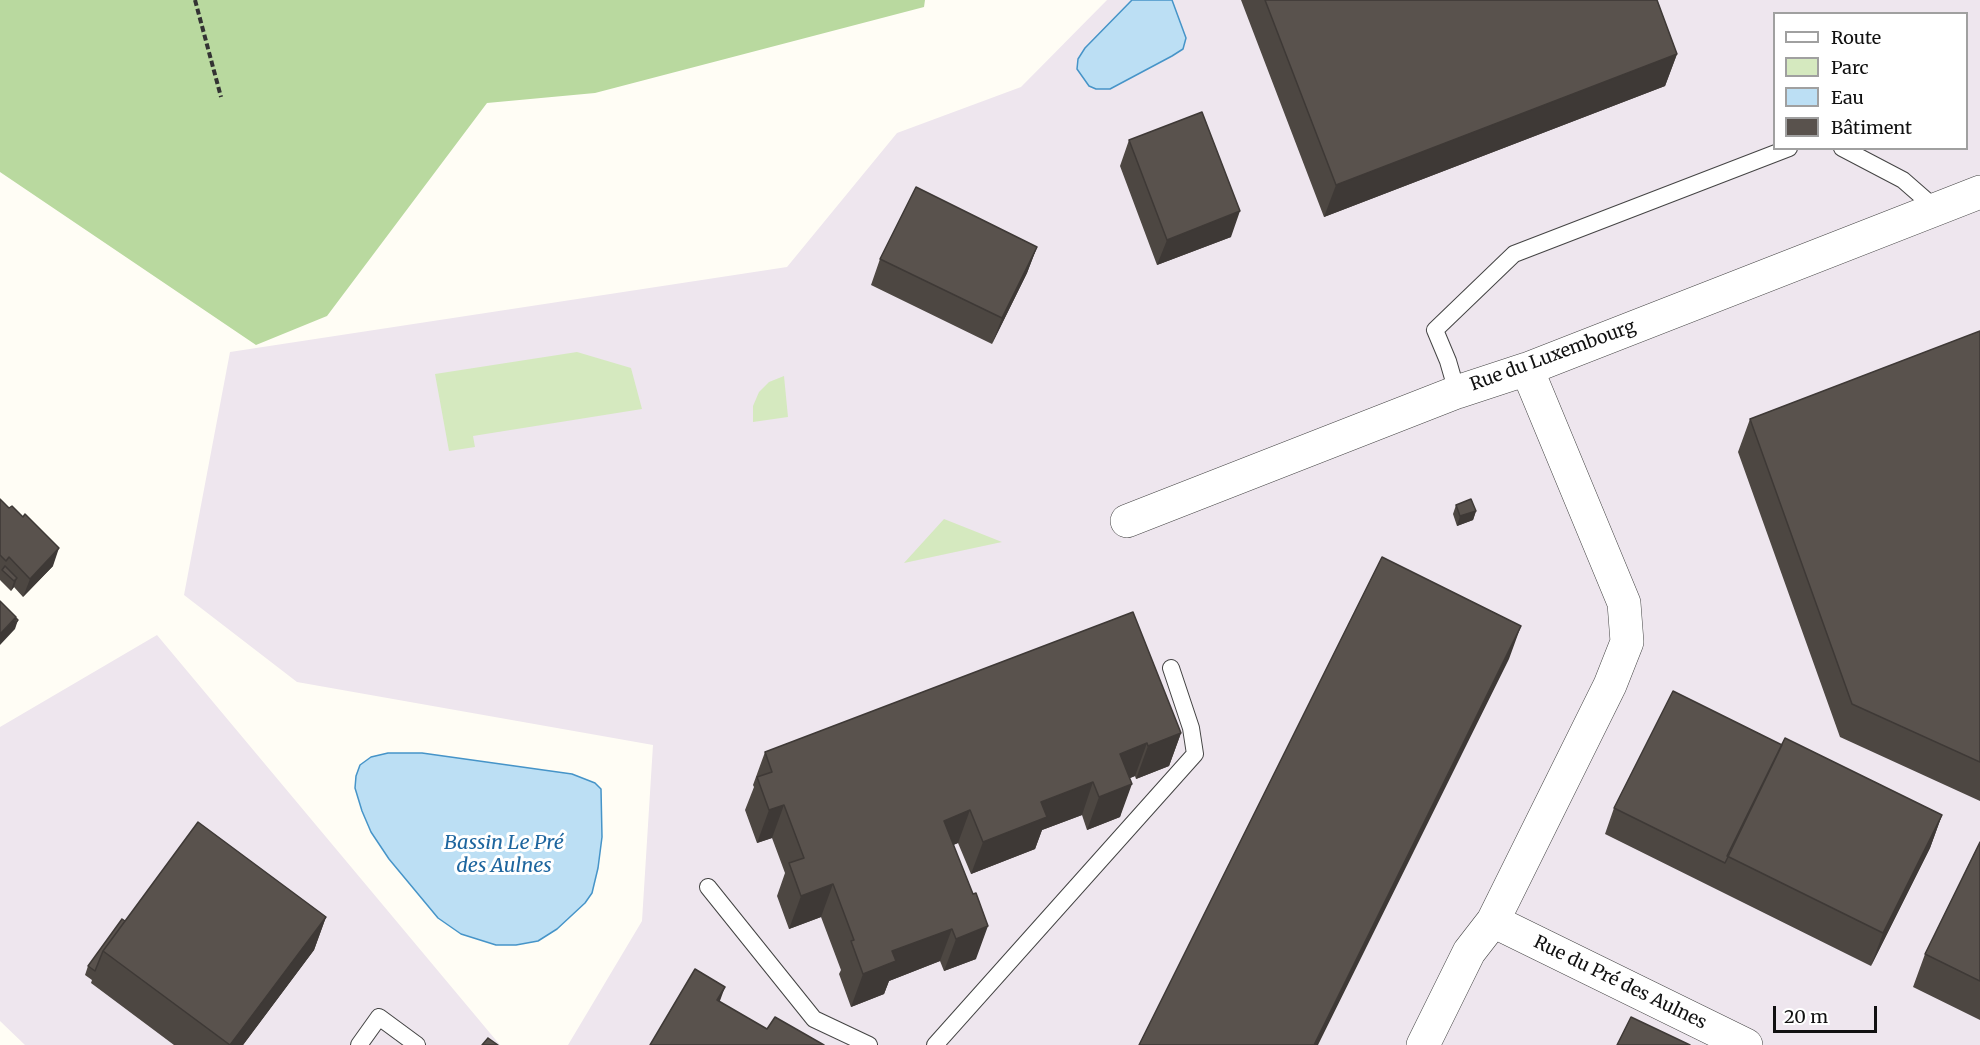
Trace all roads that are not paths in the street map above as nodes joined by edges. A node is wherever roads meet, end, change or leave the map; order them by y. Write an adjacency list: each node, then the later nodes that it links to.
1 (1784, 150): 6 (lane)
2 (1846, 150): 4 (lane)
3 (1980, 192): 4 (street, Rue du Luxembourg)
4 (1935, 208): 5 (street, Rue du Luxembourg)
5 (1527, 369): 6 (street, Rue du Luxembourg); 10 (street)
6 (1457, 392): 7 (street, Rue du Luxembourg)
7 (1127, 521)
8 (1171, 668): 14 (lane)
9 (708, 887): 13 (lane)
10 (1493, 921): 15 (street); 16 (street, Rue du Pré des Aulnes)
11 (358, 1045): 12 (lane)
12 (417, 1045)
13 (869, 1045)
14 (935, 1045)
15 (1423, 1045)
16 (1746, 1045)

